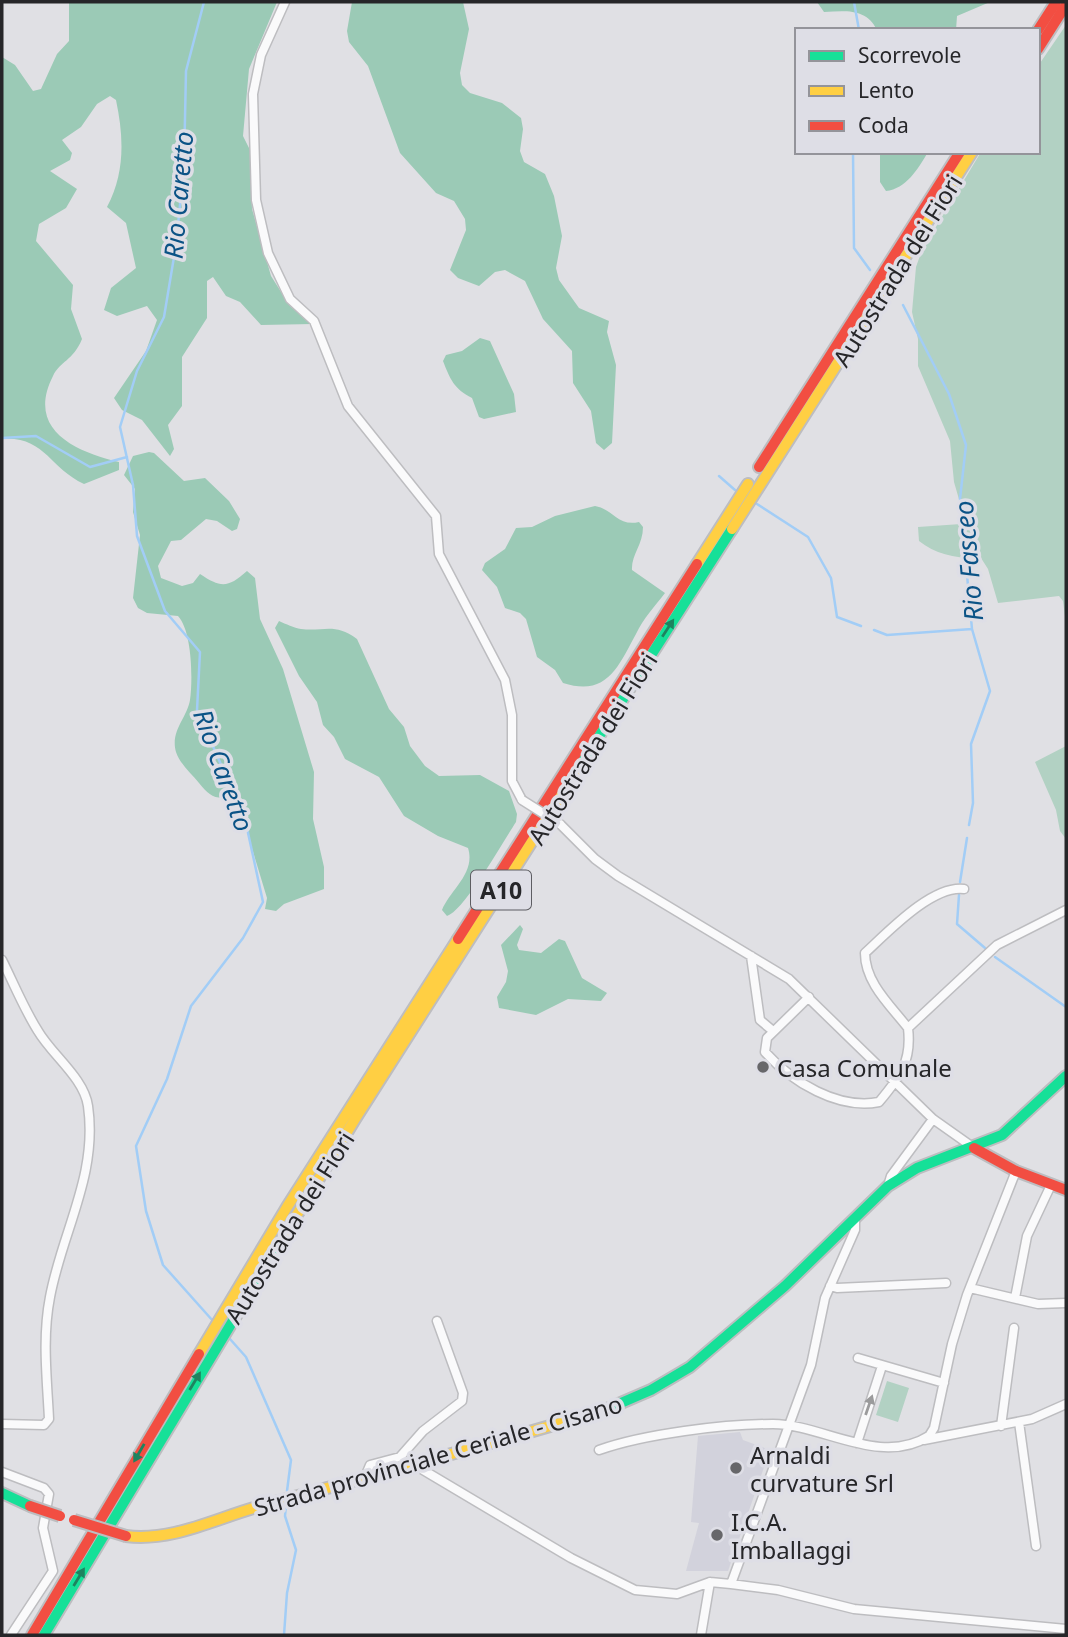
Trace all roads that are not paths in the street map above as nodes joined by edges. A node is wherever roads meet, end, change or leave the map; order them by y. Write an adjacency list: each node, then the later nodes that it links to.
1 (285, 2): 10 (street, bridge)
2 (1056, 2): 4 (main road)
3 (1066, 5): 5 (main road)
4 (1039, 28)
5 (1040, 46)
6 (959, 154): 51 (main road, Autostrada dei Fiori / A10, one-way to 51)
7 (971, 154): 52 (main road, Autostrada dei Fiori / A10, one-way to 7)
8 (964, 889): 13 (street)
9 (1066, 910): 13 (street)
10 (751, 956): 12 (street); 14 (street)
11 (2, 960): 36 (street)
12 (809, 997): 14 (street); 16 (street)
13 (908, 1028): 16 (street)
14 (773, 1031): 16 (street)
15 (1066, 1076): 18 (main road, Strada provinciale Ceriale - Cisano)
16 (895, 1082): 17 (street)
17 (933, 1119): 18 (street); 21 (street)
18 (974, 1148): 19 (main road); 21 (main road, Strada provinciale Ceriale - Cisano)
19 (1016, 1171): 20 (main road); 26 (street)
20 (1051, 1185): 22 (main road); 27 (street)
21 (888, 1186): 23 (main road, Strada provinciale Ceriale - Cisano)
22 (1066, 1190)
23 (855, 1220): 25 (street); 42 (main road, Strada provinciale Ceriale - Cisano)
24 (946, 1283): 25 (street)
25 (830, 1286): 37 (street)
26 (970, 1288): 27 (street); 33 (street)
27 (1015, 1298): 28 (street)
28 (1066, 1303)
29 (438, 1321): 44 (street)
30 (1014, 1328): 38 (street)
31 (858, 1358): 32 (street)
32 (882, 1366): 33 (street); 40 (street, one-way to 32)
33 (944, 1383): 39 (street)
34 (1066, 1404): 35 (street)
35 (1018, 1422): 38 (street); 46 (street)
36 (2, 1424)
37 (788, 1426): 40 (street); 41 (street); 48 (street)
38 (1001, 1426): 39 (street)
39 (922, 1440): 40 (street)
40 (857, 1443)
41 (599, 1450)
42 (413, 1464): 44 (main road, Strada provinciale Ceriale - Cisano); 47 (street)
43 (2, 1472): 50 (street)
44 (365, 1477): 45 (main road, Strada provinciale Ceriale - Cisano, bridge)
45 (2, 1493)
46 (1036, 1546)
47 (710, 1582): 48 (street); 53 (street)
48 (732, 1584): 49 (street)
49 (1066, 1629)
50 (10, 1635)
51 (32, 1635)
52 (44, 1635)
53 (701, 1635)

